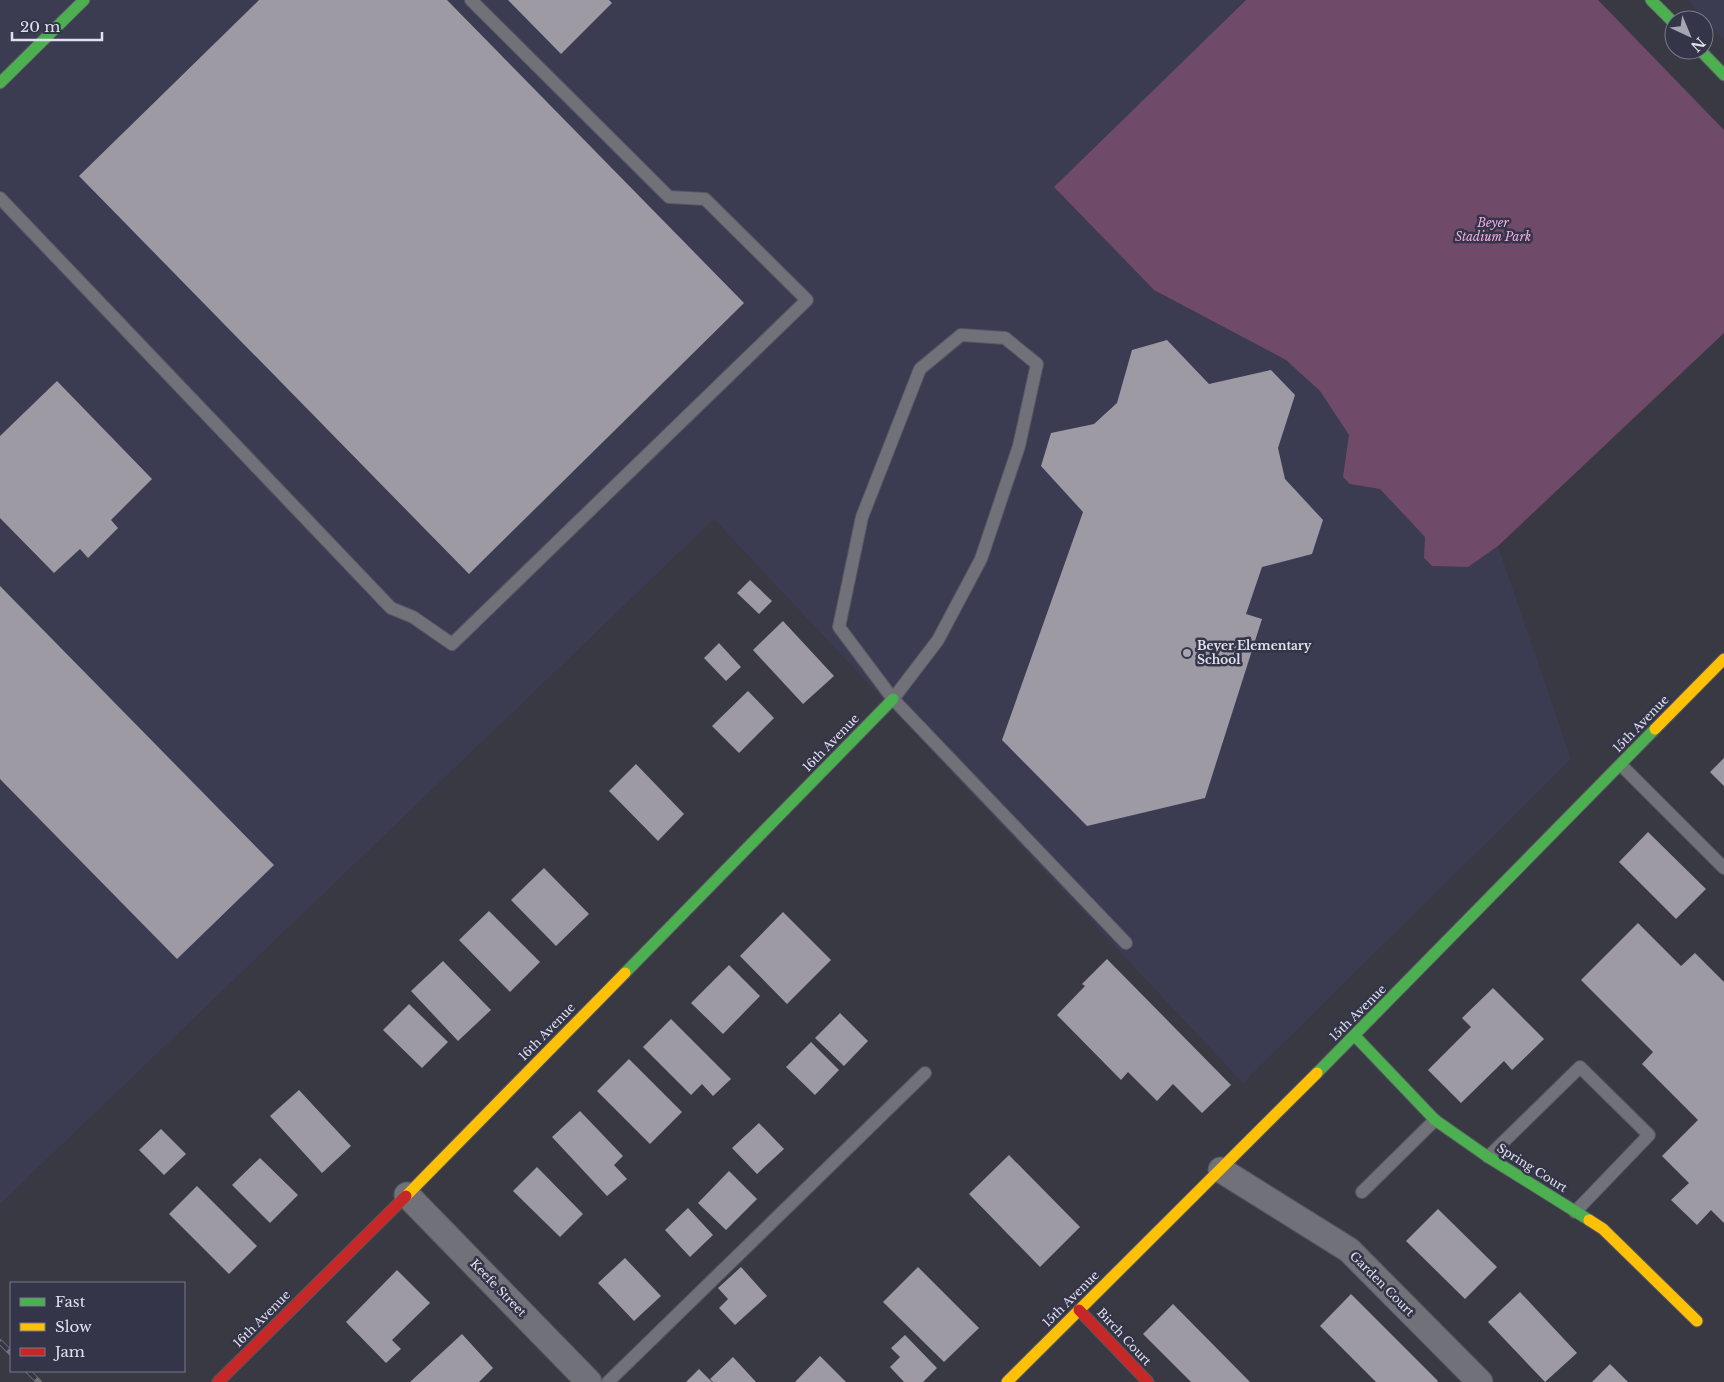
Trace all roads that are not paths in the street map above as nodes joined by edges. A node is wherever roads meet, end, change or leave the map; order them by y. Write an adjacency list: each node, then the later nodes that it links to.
1 (84, 0): 7 (street)
2 (472, 0): 8 (lane)
3 (1652, 0): 4 (street)
4 (1664, 13)
5 (1710, 60): 6 (street)
6 (1724, 75)
7 (0, 83)
8 (0, 198)
9 (1724, 659): 11 (street, 15th Avenue)
10 (893, 699): 10 (lane); 13 (lane); 20 (street, 16th Avenue)
11 (1621, 765): 12 (lane); 14 (street, 15th Avenue)
12 (1724, 868)
13 (1126, 943)
14 (1355, 1036): 16 (street, Spring Court); 18 (street, 15th Avenue)
15 (925, 1073): 28 (lane)
16 (1435, 1120): 17 (street, Spring Court); 19 (lane)
17 (1488, 1157): 21 (street, Spring Court); 21 (lane)
18 (1221, 1170): 22 (street, 15th Avenue); 31 (street, Garden Court)
19 (1362, 1192)
20 (407, 1195): 24 (street, 16th Avenue); 27 (street, Keefe Street)
21 (1575, 1212): 23 (street, Spring Court)
22 (1080, 1310): 29 (street, 15th Avenue); 30 (street, Birch Court)
23 (1697, 1321)
24 (229, 1371): 25 (street, 16th Avenue); 26 (lane)
25 (218, 1382)
26 (239, 1382)
27 (589, 1382)
28 (608, 1382)
29 (1007, 1382)
30 (1148, 1382)
31 (1480, 1382)

